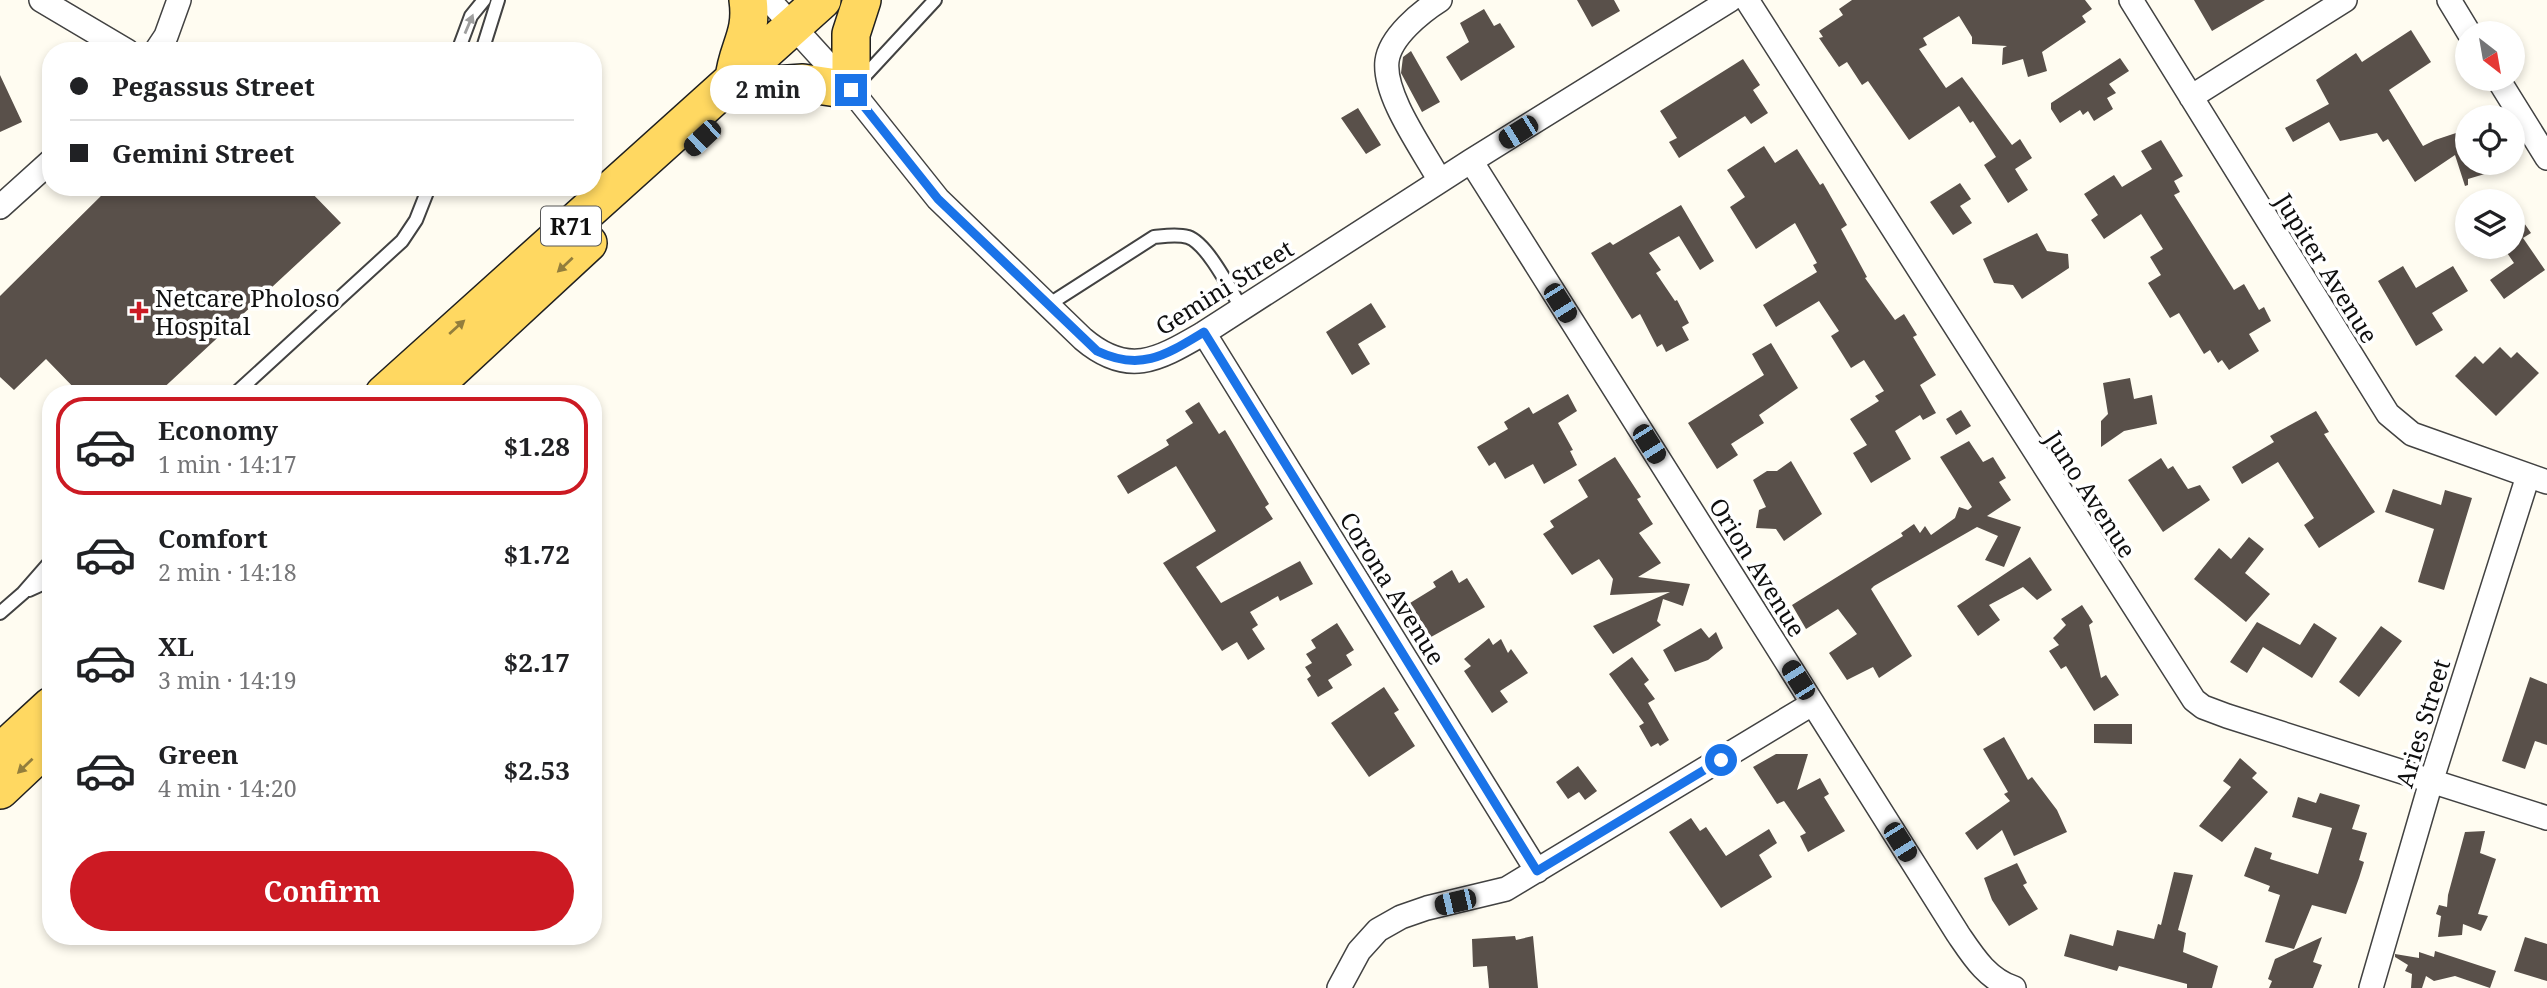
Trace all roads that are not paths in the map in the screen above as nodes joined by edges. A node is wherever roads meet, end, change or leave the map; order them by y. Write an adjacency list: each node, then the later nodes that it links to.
1 (41, 0): 19 (street)
2 (179, 0): 20 (street)
3 (484, 0): 21 (lane, one-way to 3)
4 (498, 0): 22 (lane)
5 (748, 0): 23 (main road)
6 (769, 0): 18 (street, Gemini Street)
7 (822, 0): 18 (main road, R71)
8 (851, 0): 18 (main road, R71)
9 (862, 0): 24 (main road)
10 (935, 0): 24 (lane)
11 (1440, 0): 30 (street)
12 (1730, 0): 28 (street, Gemini Street)
13 (1747, 0): 48 (street, Juno Avenue)
14 (2131, 0): 26 (street, Jupiter Avenue)
15 (2345, 0): 26 (street)
16 (2449, 0): 17 (street)
17 (2462, 21)
18 (801, 34): 23 (main road, R71); 24 (street, Gemini Street)
19 (112, 42)
20 (162, 42)
21 (461, 42)
22 (485, 42)
23 (746, 82): 24 (main road); 37 (main road, R71, one-way to 23); 38 (main road, R71, one-way to 38)
24 (851, 90): 33 (street, Gemini Street)
25 (2505, 91): 27 (street)
26 (2191, 97): 39 (street, Jupiter Avenue)
27 (2547, 158)
28 (1471, 161): 30 (street, Gemini Street); 44 (street, Orion Avenue)
29 (42, 168): 32 (street)
30 (1440, 181): 34 (street, Gemini Street)
31 (425, 196): 36 (lane)
32 (0, 207)
33 (1048, 305): 34 (lane); 35 (street, Gemini Street)
34 (1242, 309): 35 (street, Gemini Street)
35 (1204, 332): 51 (street, Corona Avenue)
36 (245, 385)
37 (394, 385)
38 (434, 385)
39 (2537, 479): 48 (street, Aries Street)
40 (42, 571): 42 (lane)
41 (42, 584): 42 (lane)
42 (23, 593): 43 (lane)
43 (0, 613)
44 (1812, 704): 51 (street); 53 (street, Orion Avenue)
45 (42, 714): 47 (main road)
46 (42, 750): 49 (main road, one-way to 49)
47 (0, 753)
48 (2431, 782): 50 (street, Juno Avenue); 54 (street, Aries Street)
49 (0, 790)
50 (2547, 818)
51 (1537, 871): 52 (street)
52 (1339, 988)
53 (2014, 988)
54 (2371, 988)

